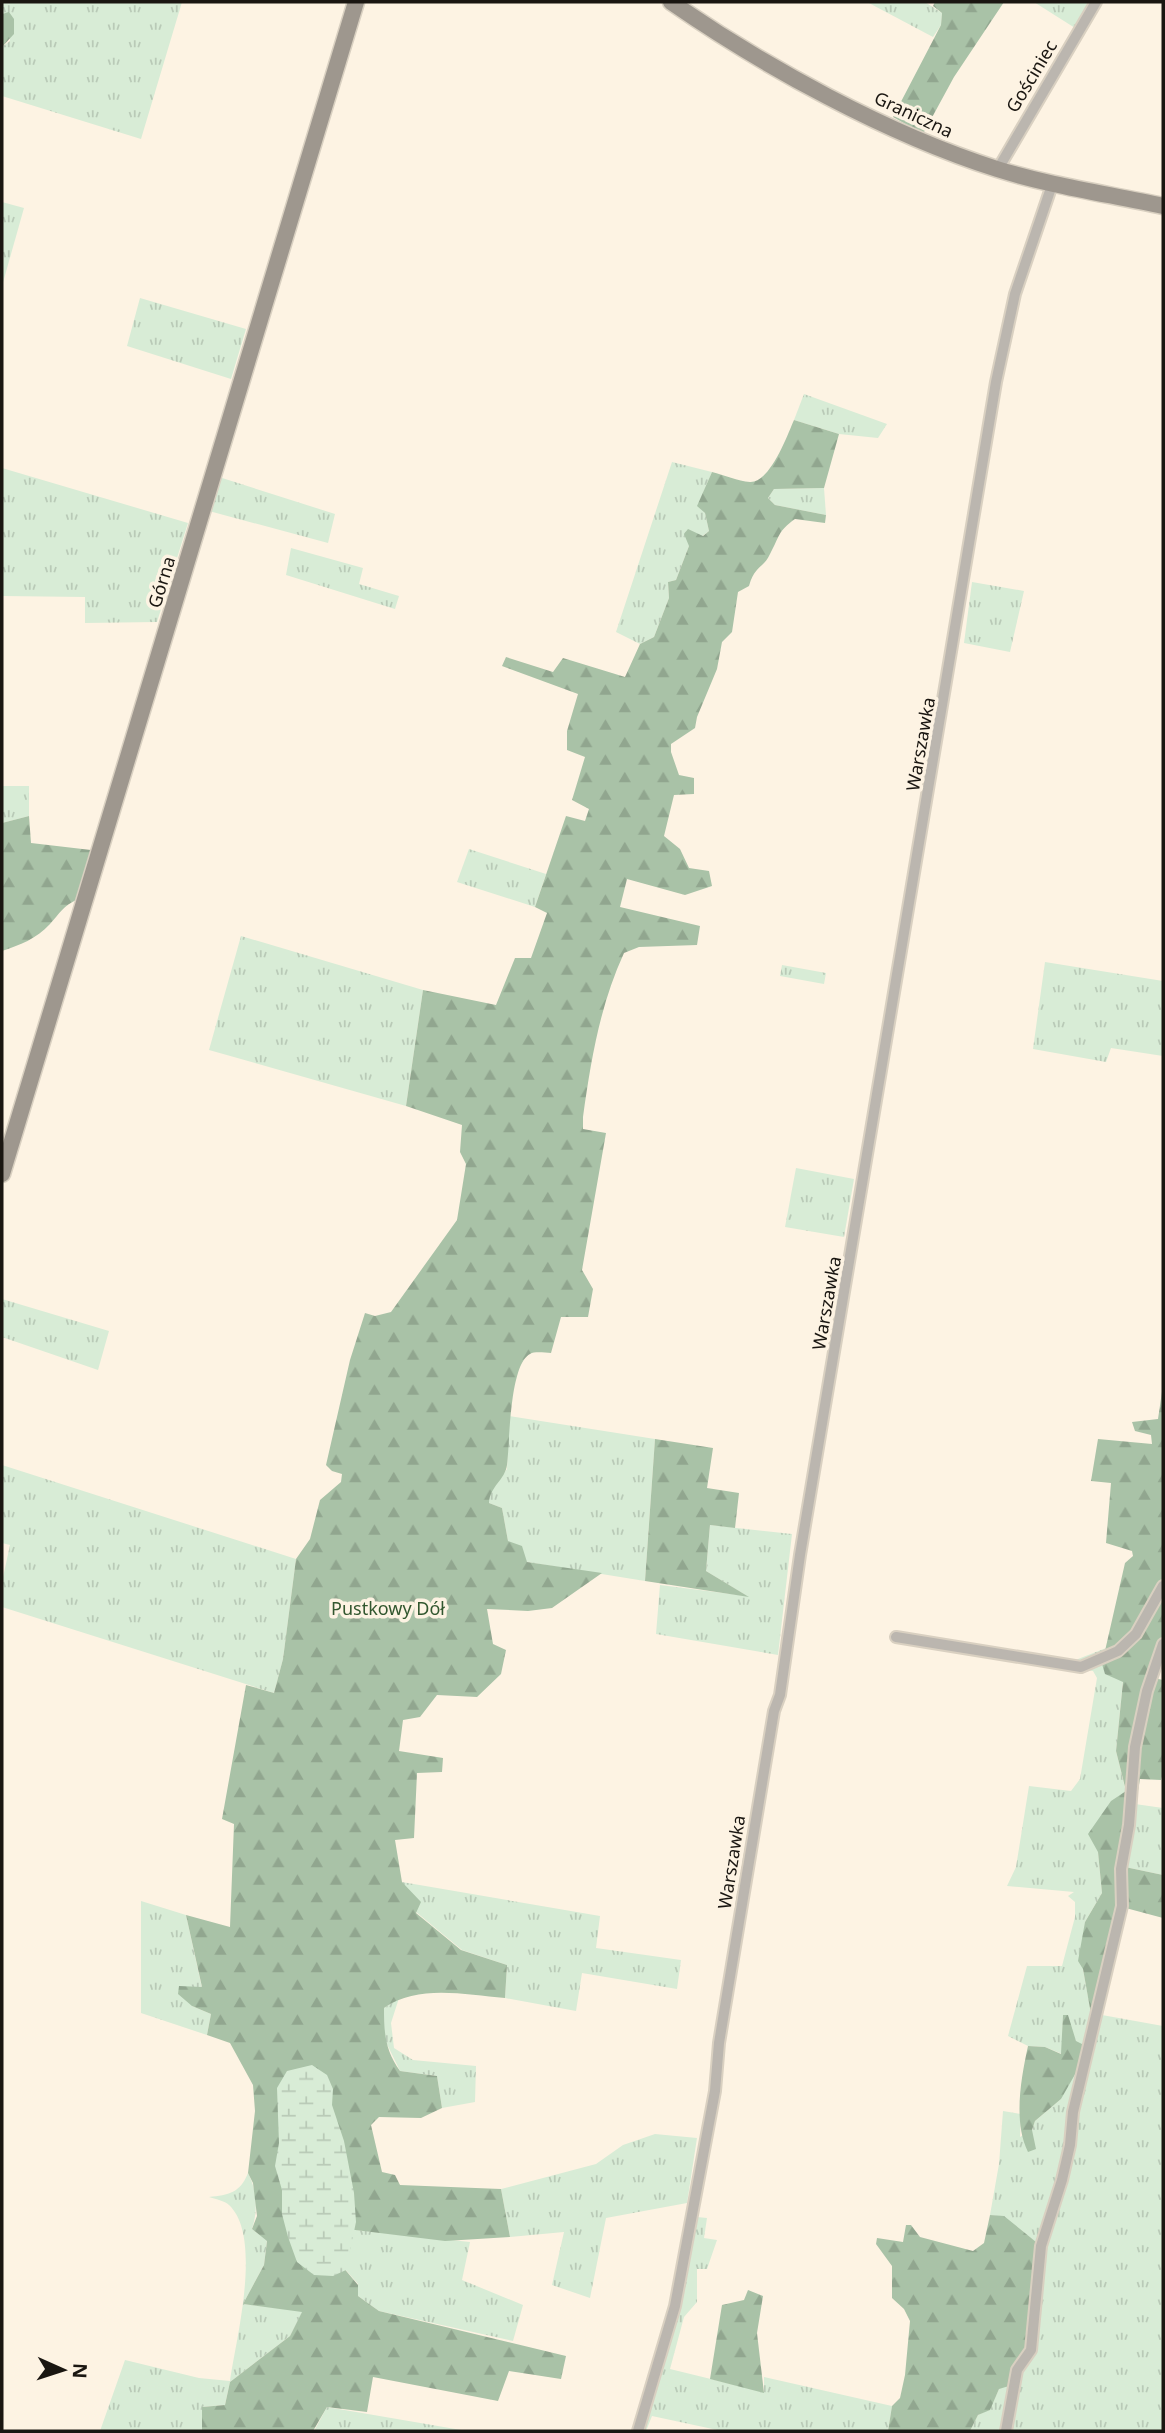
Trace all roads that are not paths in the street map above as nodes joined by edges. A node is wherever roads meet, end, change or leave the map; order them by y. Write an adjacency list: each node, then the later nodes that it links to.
1 (356, 2): 7 (street, Górna)
2 (671, 2): 4 (street, Graniczna)
3 (1096, 2): 4 (street, Gościniec)
4 (998, 169): 5 (street, Graniczna)
5 (1054, 182): 6 (street, Graniczna); 11 (street, Warszawka)
6 (1163, 206)
7 (2, 1174)
8 (1163, 1586): 9 (street)
9 (896, 1637)
10 (1163, 1644): 12 (street)
11 (638, 2431)
12 (1006, 2431)

